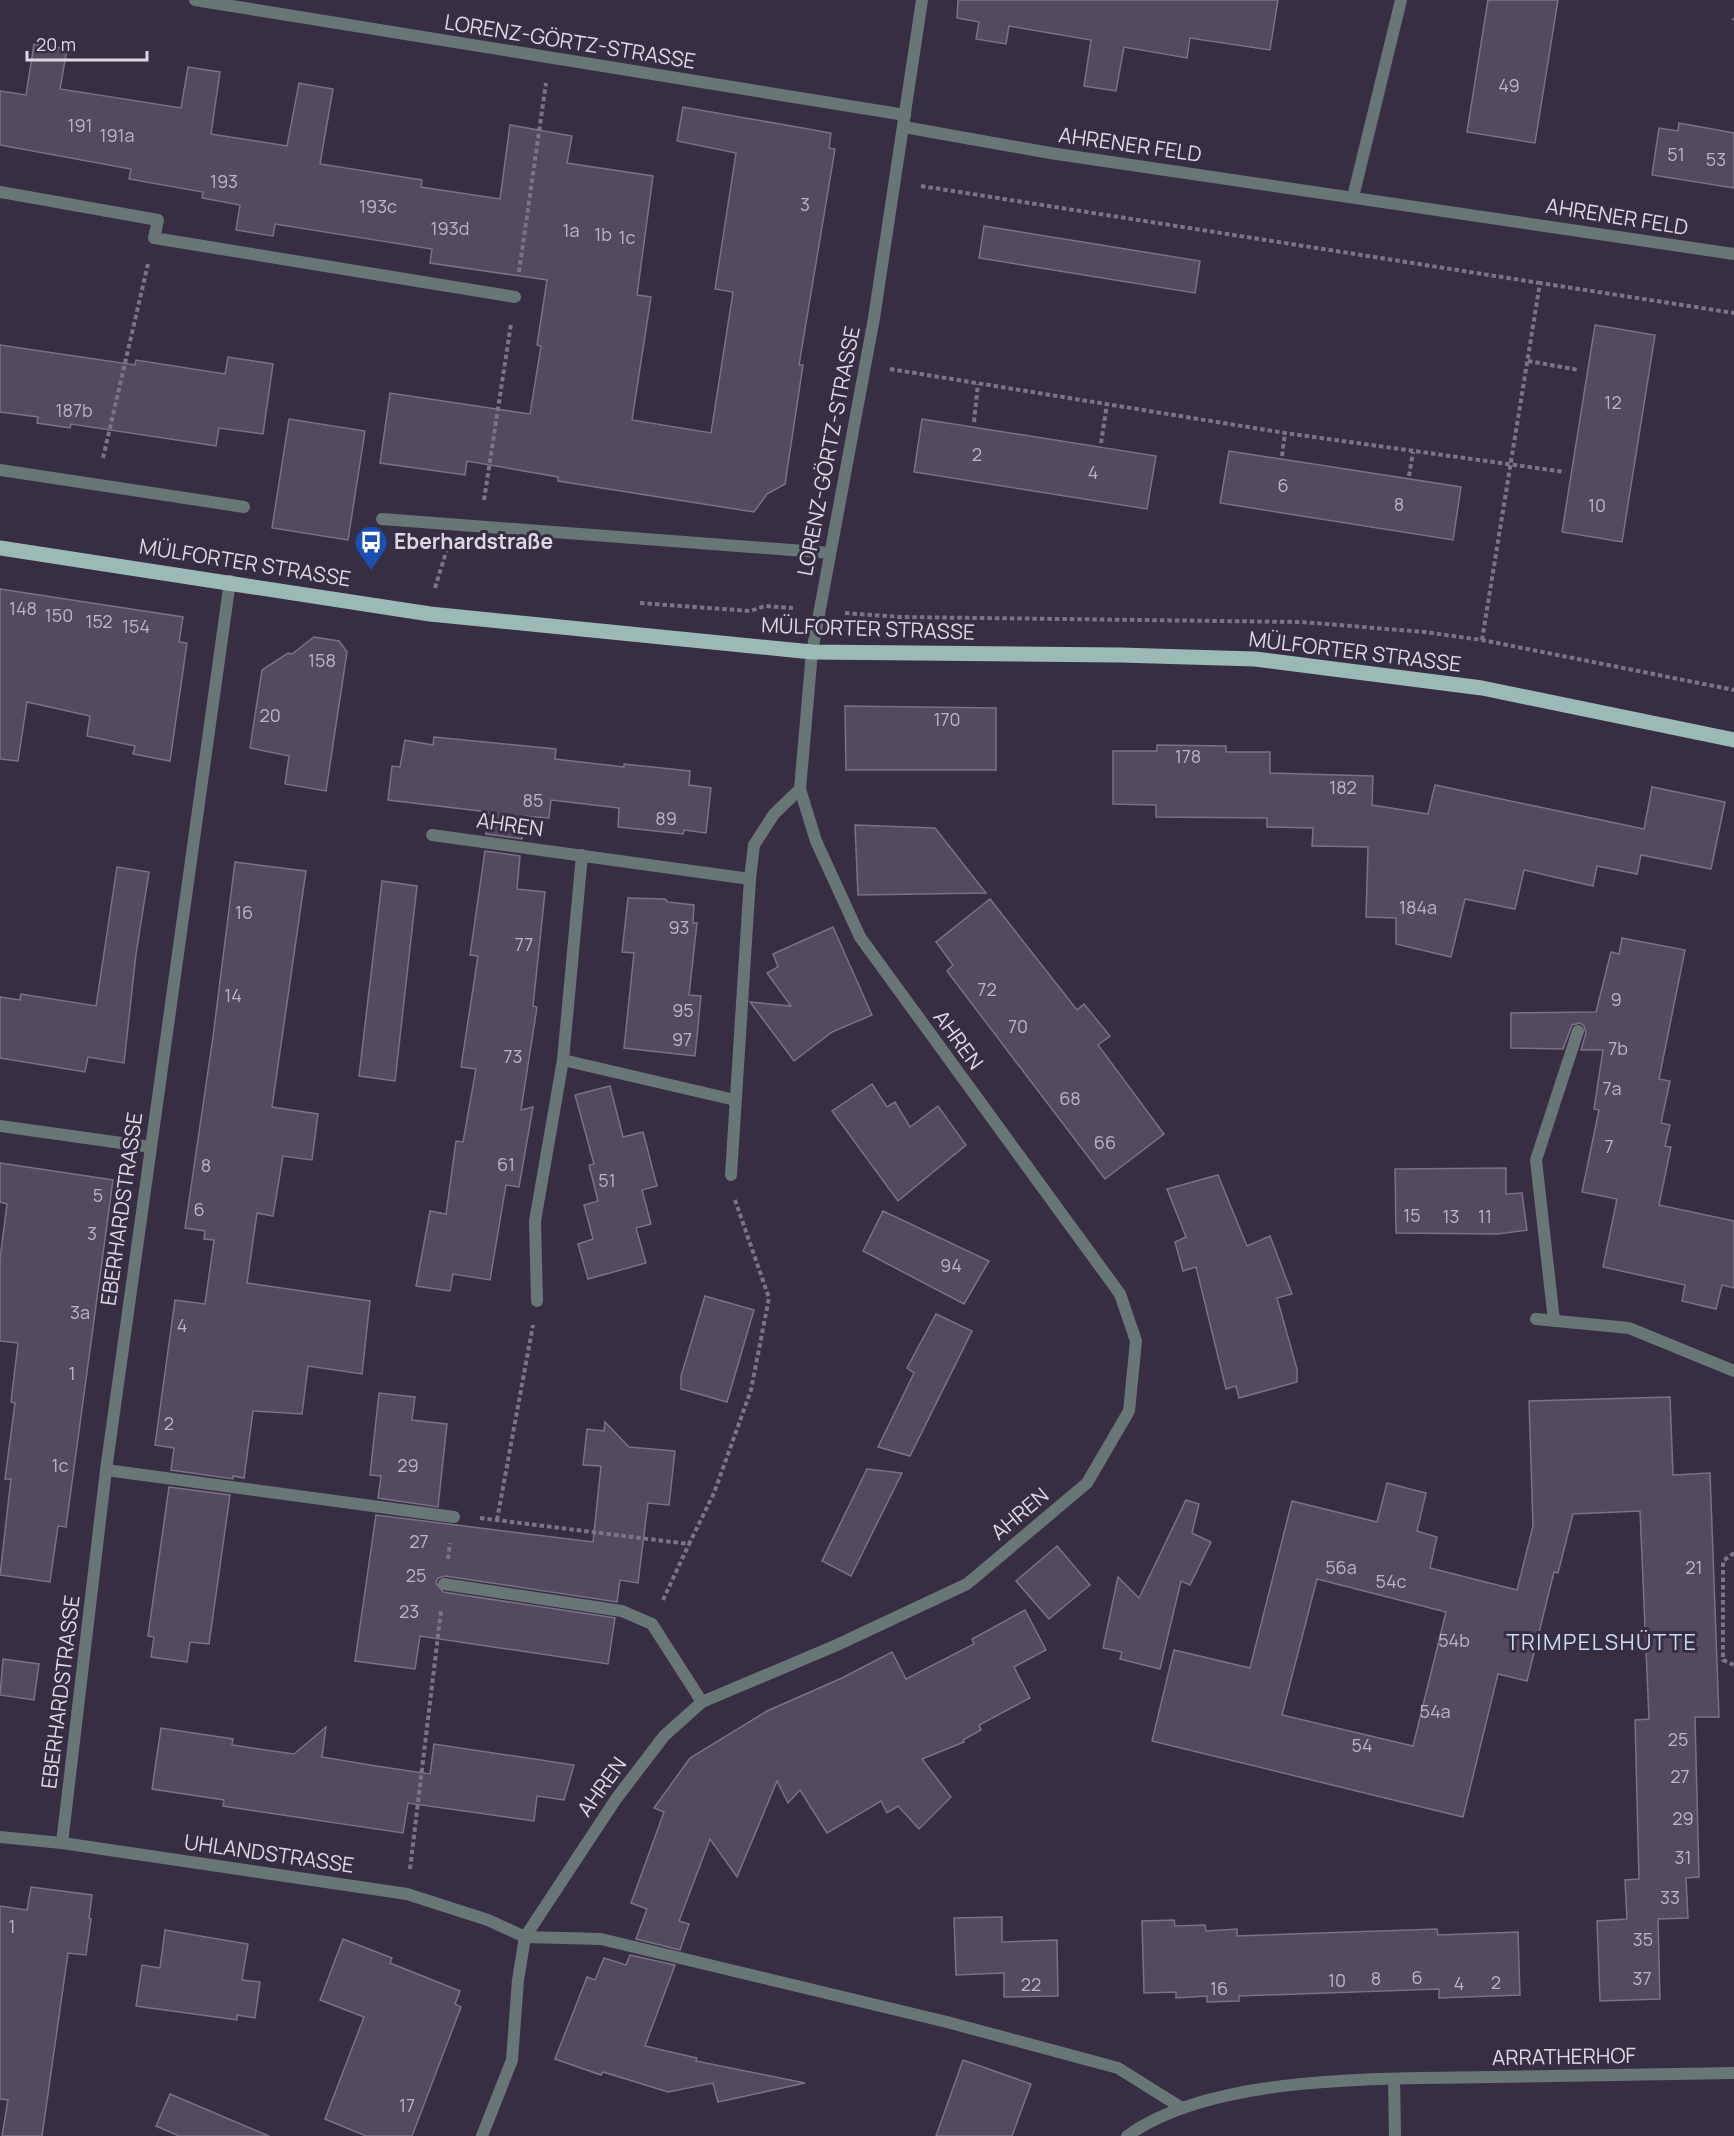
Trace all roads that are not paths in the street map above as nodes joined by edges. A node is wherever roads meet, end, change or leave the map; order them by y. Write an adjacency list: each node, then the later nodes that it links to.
1 (195, 0): 4 (street, LORENZ-GÖRTZ-STRASSE)
2 (922, 0): 4 (street, LORENZ-GÖRTZ-STRASSE)
3 (1401, 0): 6 (street)
4 (904, 121): 6 (street, AHRENER FELD); 13 (street, LORENZ-GÖRTZ-STRASSE)
5 (0, 192): 8 (street)
6 (1353, 197): 7 (street, AHRENER FELD)
7 (1734, 254)
8 (515, 297)
9 (0, 470): 10 (street)
10 (244, 507)
11 (382, 519): 13 (street)
12 (0, 548): 14 (main road, MÜLFORTER STRASSE)
13 (830, 553): 15 (street, LORENZ-GÖRTZ-STRASSE)
14 (230, 581): 15 (main road, MÜLFORTER STRASSE); 25 (street, EBERHARDSTRASSE)
15 (812, 652): 16 (main road, MÜLFORTER STRASSE); 17 (street, AHREN)
16 (1734, 740)
17 (800, 789): 20 (street); 34 (street, AHREN)
18 (432, 834): 19 (street, AHREN)
19 (582, 855): 20 (street, AHREN); 22 (street)
20 (750, 879): 23 (street)
21 (1578, 1031): 29 (street)
22 (563, 1060): 23 (street); 27 (street)
23 (735, 1100): 26 (street)
24 (0, 1126): 25 (street)
25 (150, 1148): 31 (street, EBERHARDSTRASSE)
26 (731, 1175)
27 (537, 1301)
28 (1536, 1319): 29 (street)
29 (1554, 1321): 30 (street)
30 (1734, 1371)
31 (106, 1470): 32 (street); 36 (street, EBERHARDSTRASSE)
32 (454, 1516)
33 (444, 1584): 34 (street)
34 (702, 1702): 37 (street, AHREN)
35 (0, 1838): 36 (street, UHLANDSTRASSE)
36 (62, 1844): 37 (street, UHLANDSTRASSE)
37 (525, 1937): 40 (street); 41 (street, AHREN)
38 (1734, 2073): 39 (street, ARRATHERHOF)
39 (1394, 2079): 40 (street, ARRATHERHOF); 43 (street)
40 (1182, 2108): 42 (street, ARRATHERHOF)
41 (482, 2136)
42 (1127, 2136)
43 (1395, 2136)

